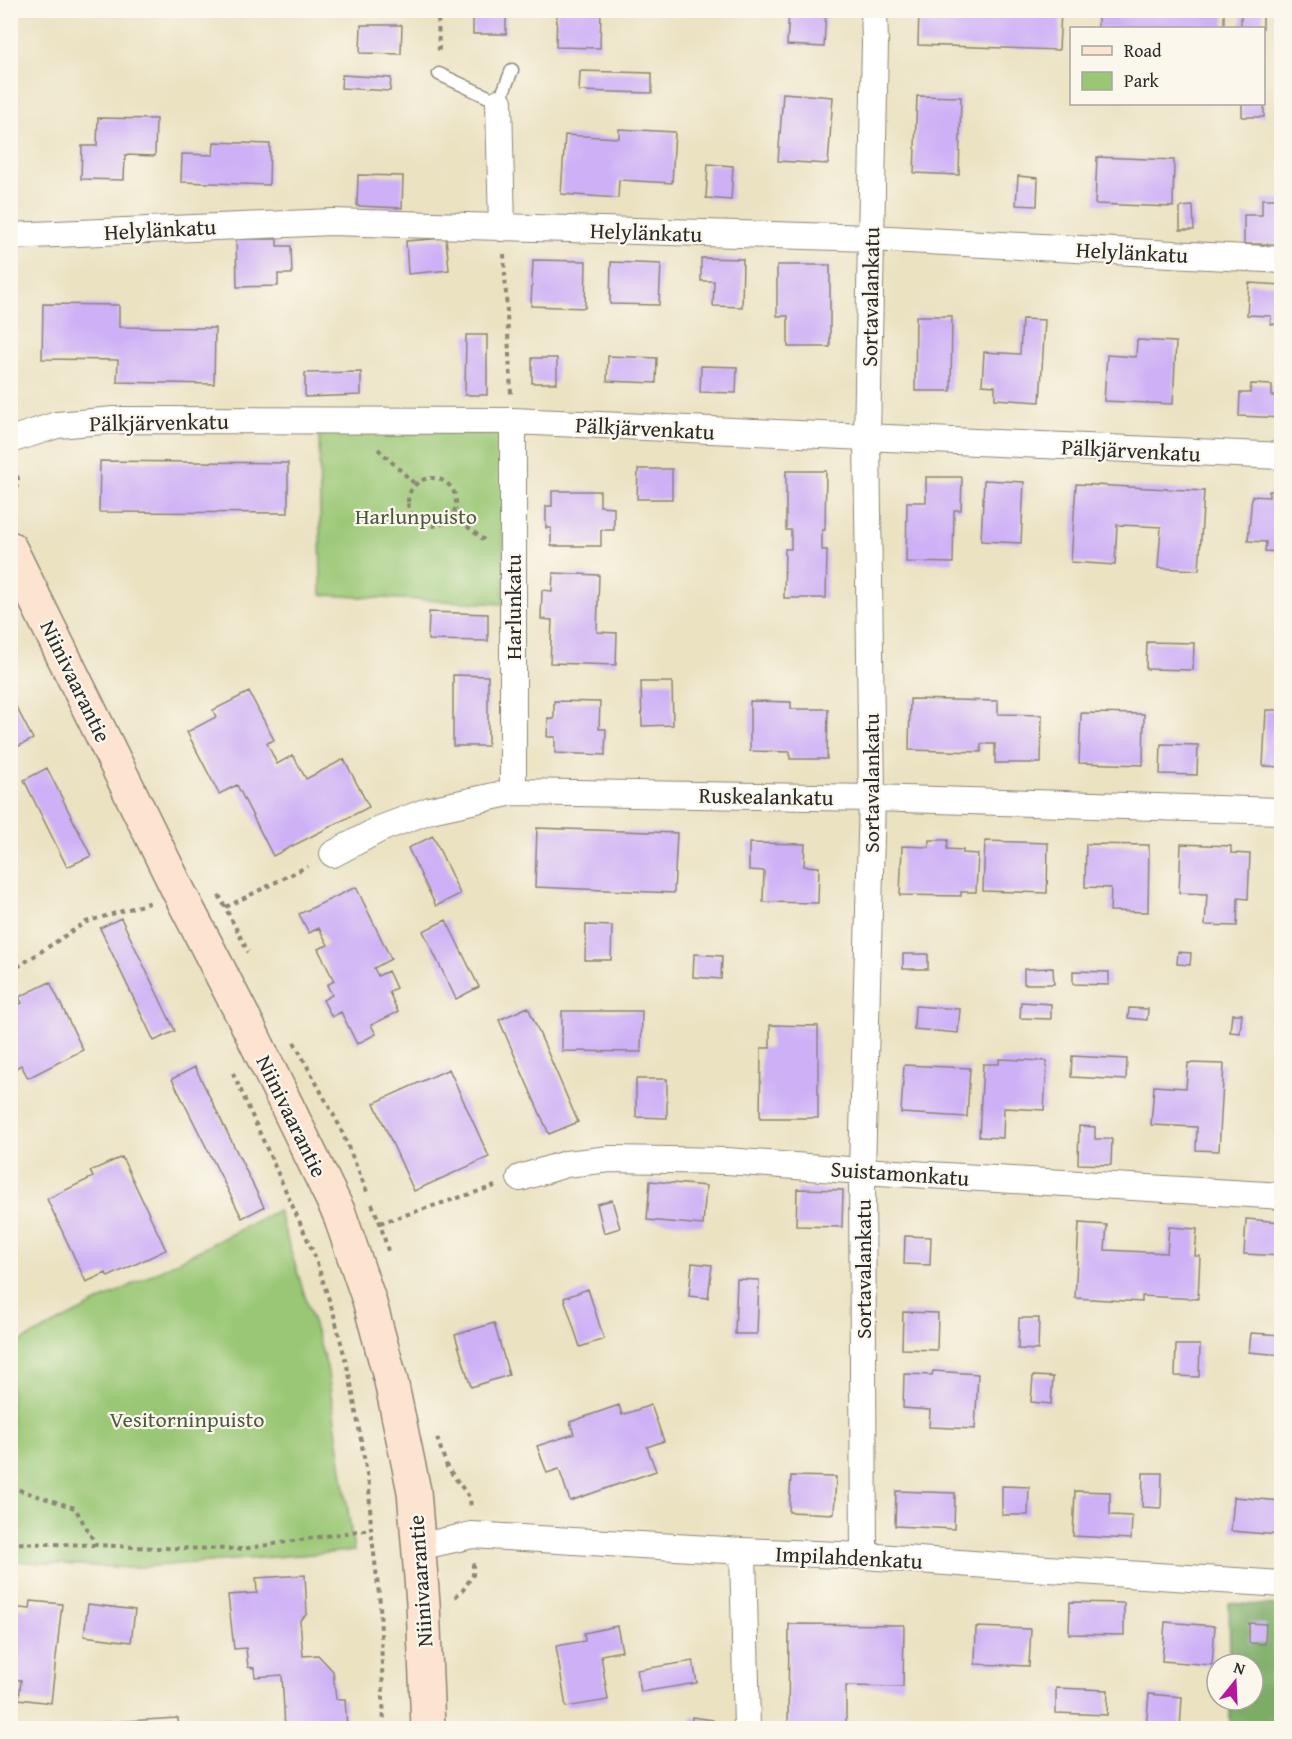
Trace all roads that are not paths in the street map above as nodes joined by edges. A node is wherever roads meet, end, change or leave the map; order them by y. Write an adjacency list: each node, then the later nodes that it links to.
1 (874, 10): 7 (street, Sortavalankatu)
2 (512, 70): 4 (lane)
3 (439, 74): 4 (lane)
4 (500, 102): 5 (street)
5 (502, 228): 6 (street, Helylänkatu); 7 (street, Helylänkatu)
6 (10, 236)
7 (872, 238): 8 (street, Helylänkatu); 10 (street, Sortavalankatu)
8 (1281, 260)
9 (513, 422): 10 (street, Pälkjärvenkatu); 11 (street, Pälkjärvenkatu); 14 (street, Harlunkatu)
10 (867, 438): 12 (street, Pälkjärvenkatu); 15 (street, Sortavalankatu)
11 (12, 451)
12 (1281, 456)
13 (10, 548): 21 (main road, Niinivaarantie)
14 (513, 792): 15 (street, Ruskealankatu); 17 (street, Ruskealankatu)
15 (873, 798): 16 (street, Ruskealankatu); 18 (street, Sortavalankatu)
16 (1281, 811)
17 (333, 854)
18 (862, 1171): 19 (street, Suistamonkatu); 20 (street, Suistamonkatu); 23 (street, Sortavalankatu)
19 (520, 1178)
20 (1281, 1196)
21 (418, 1547): 22 (street, Impilahdenkatu); 25 (main road, Niinivaarantie)
22 (743, 1551): 23 (street, Impilahdenkatu); 26 (street)
23 (864, 1556): 24 (street, Impilahdenkatu)
24 (1281, 1584)
25 (428, 1728)
26 (747, 1728)

